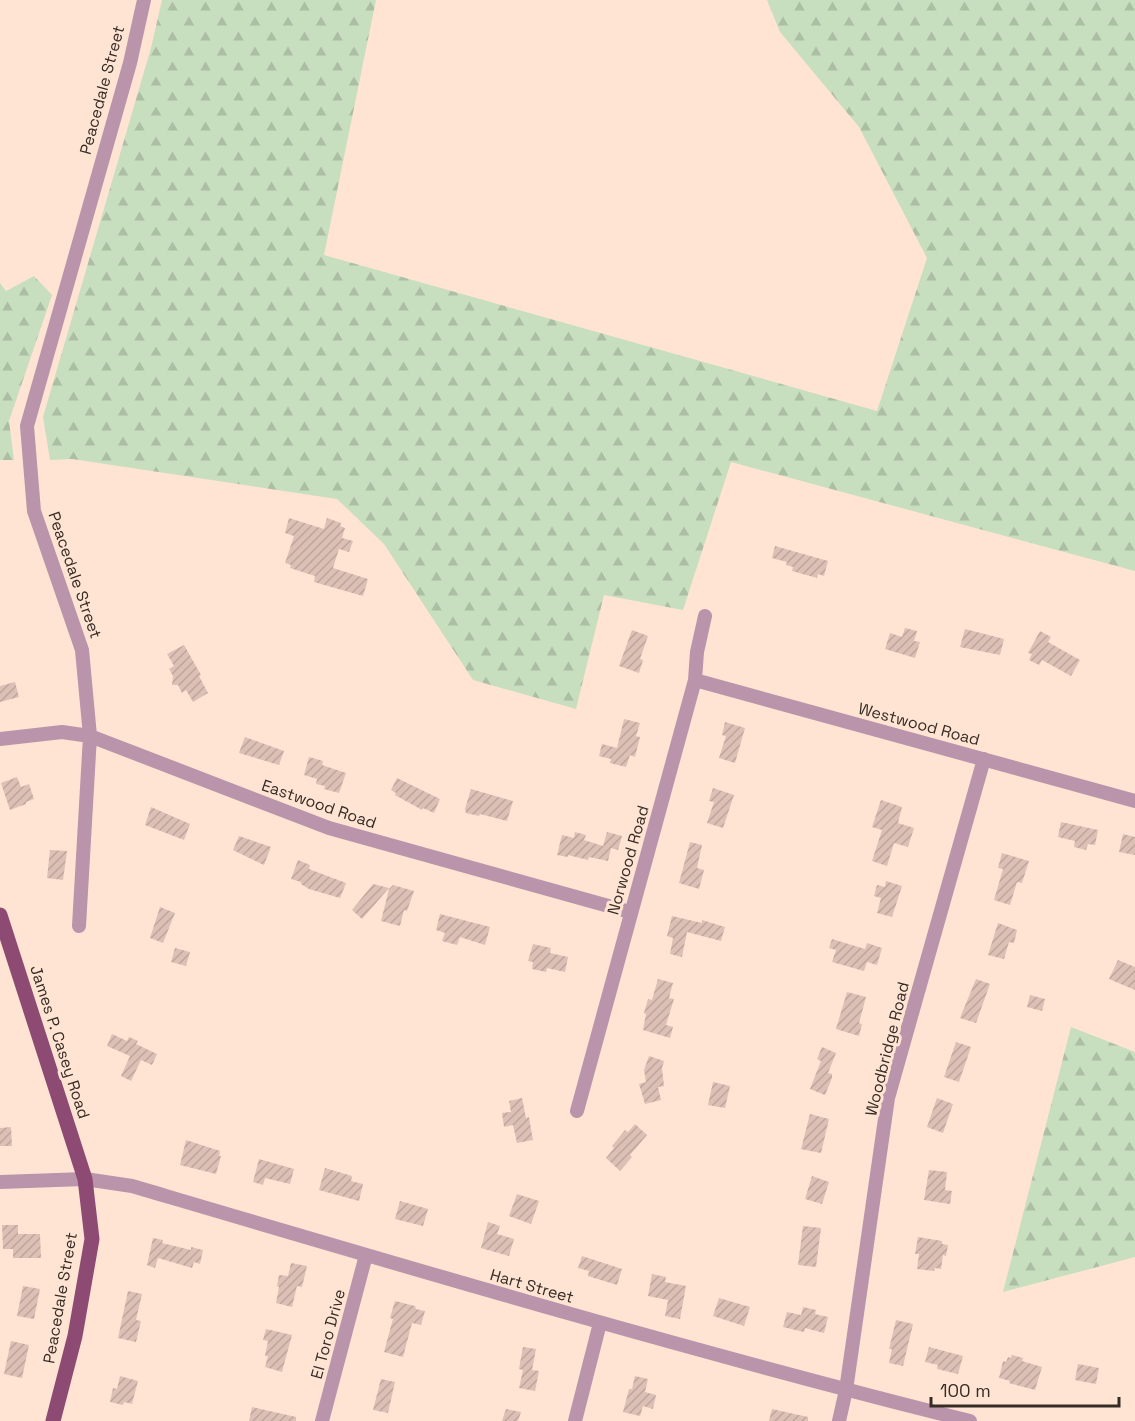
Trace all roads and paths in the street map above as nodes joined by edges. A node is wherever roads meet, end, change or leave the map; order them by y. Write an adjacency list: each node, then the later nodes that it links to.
1 (144, 0): 4 (street, Peacedale Street)
2 (705, 616): 3 (street, Norwood Road)
3 (695, 680): 6 (street, Westwood Road); 8 (street, Norwood Road)
4 (90, 736): 5 (street, Eastwood Road); 8 (street, Eastwood Road); 10 (street, Peacedale Street)
5 (0, 739)
6 (984, 759): 7 (street, Westwood Road); 16 (street, Woodbridge Road)
7 (1135, 801)
8 (630, 912): 11 (street, Norwood Road)
9 (0, 915): 12 (main road, James P. Casey Road)
10 (79, 926)
11 (577, 1112)
12 (85, 1179): 13 (street, Hart Street); 14 (street, Hart Street); 17 (main road, Peacedale Street)
13 (0, 1182)
14 (366, 1255): 15 (street, Hart Street); 18 (street, El Toro Drive)
15 (600, 1323): 16 (street, Hart Street); 19 (street)
16 (846, 1390): 20 (street, Woodbridge Road); 21 (street, Hart Street)
17 (52, 1421)
18 (322, 1421)
19 (575, 1421)
20 (838, 1421)
21 (970, 1421)

